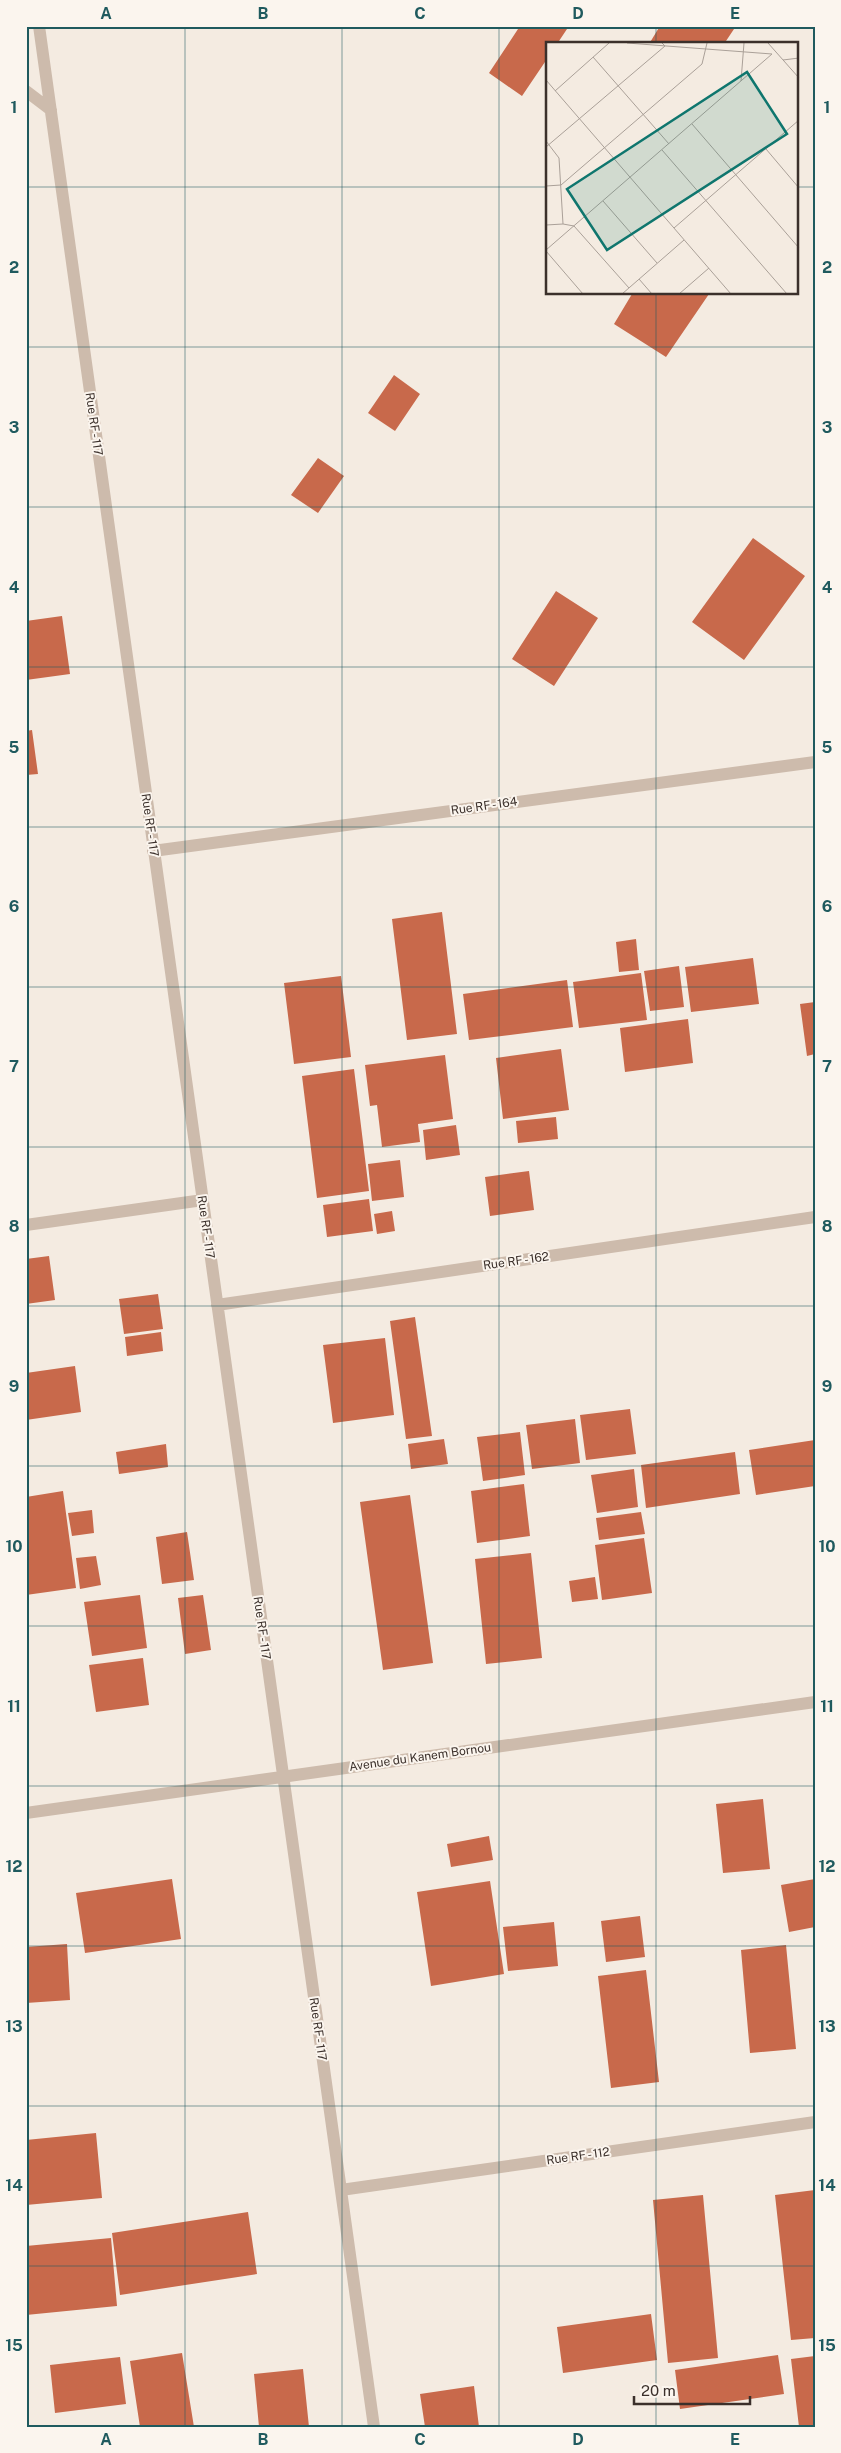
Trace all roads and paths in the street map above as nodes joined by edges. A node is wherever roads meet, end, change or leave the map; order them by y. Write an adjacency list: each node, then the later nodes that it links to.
1 (39, 26): 3 (street, Rue RF - 117)
2 (26, 91): 3 (street)
3 (50, 110): 5 (street, Rue RF - 117)
4 (815, 762): 5 (street, Rue RF - 164)
5 (154, 851): 6 (street, Rue RF - 117)
6 (203, 1200): 8 (street); 9 (street, Rue RF - 117)
7 (815, 1217): 9 (street, Rue RF - 162)
8 (26, 1225)
9 (217, 1305): 11 (street, Rue RF - 117)
10 (815, 1702): 11 (street, Avenue du Kanem Bornou)
11 (283, 1776): 12 (street, Avenue du Kanem Bornou); 14 (street, Rue RF - 117)
12 (26, 1813)
13 (815, 2122): 14 (street, Rue RF - 112)
14 (341, 2190): 15 (street, Rue RF - 117)
15 (374, 2427)

